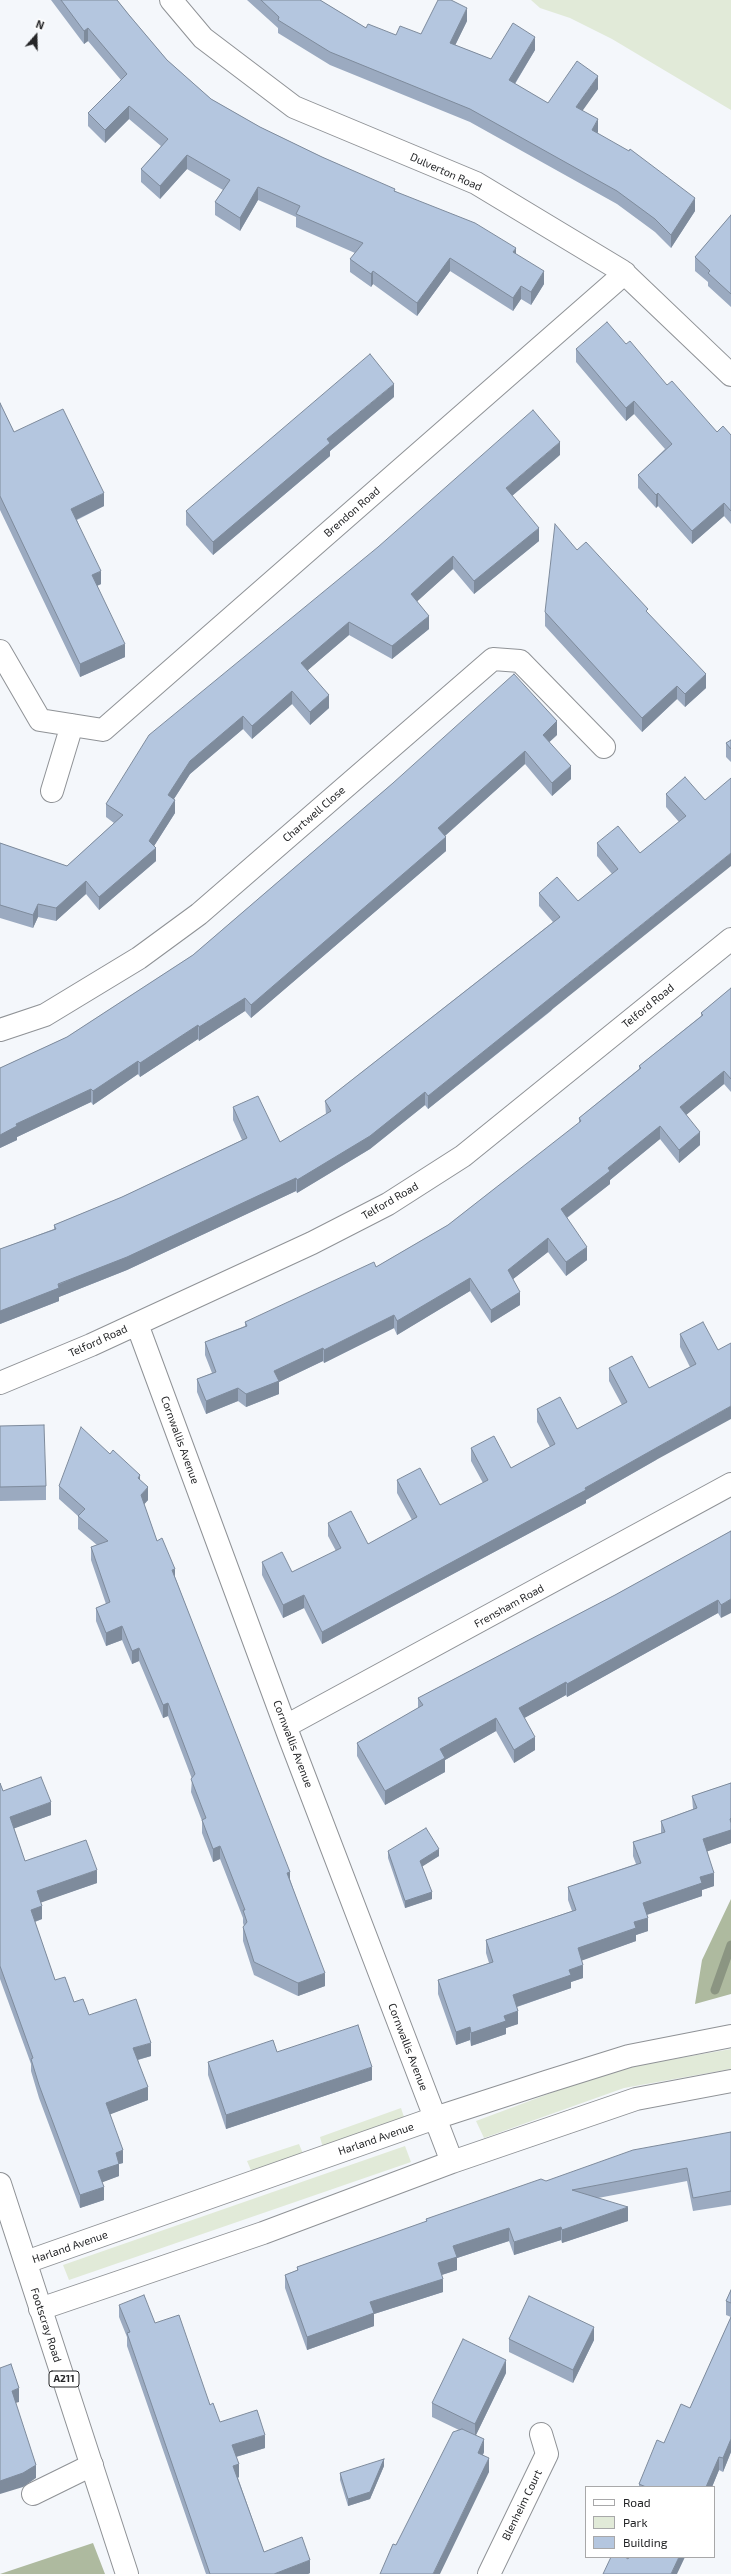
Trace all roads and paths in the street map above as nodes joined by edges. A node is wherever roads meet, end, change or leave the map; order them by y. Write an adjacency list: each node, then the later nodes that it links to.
1 (171, 0): 2 (street, Dulverton Road)
2 (625, 273): 3 (street, Dulverton Road); 5 (street, Brendon Road)
3 (731, 375)
4 (0, 651): 5 (street)
5 (72, 725): 7 (street)
6 (604, 748): 9 (street, Chartwell Close)
7 (52, 791)
8 (731, 939): 10 (street, Telford Road)
9 (0, 1030)
10 (137, 1324): 11 (street, Telford Road); 13 (street, Cornwallis Avenue)
11 (0, 1383)
12 (731, 1484): 13 (street, Frensham Road)
13 (286, 1726): 16 (street, Cornwallis Avenue)
14 (731, 2036): 16 (street, Harland Avenue)
15 (731, 2081): 17 (street)
16 (435, 2118): 17 (street, Cornwallis Avenue); 19 (street, Harland Avenue)
17 (452, 2162): 20 (street)
18 (0, 2184): 19 (street, Footscray Road / A211)
19 (26, 2262): 20 (street, Footscray Road / A211)
20 (40, 2308): 22 (street, Footscray Road / A211)
21 (542, 2434): 25 (street, Blenheim Court)
22 (92, 2465): 23 (street); 24 (street, Footscray Road / A211)
23 (33, 2494)
24 (127, 2574)
25 (489, 2574)

